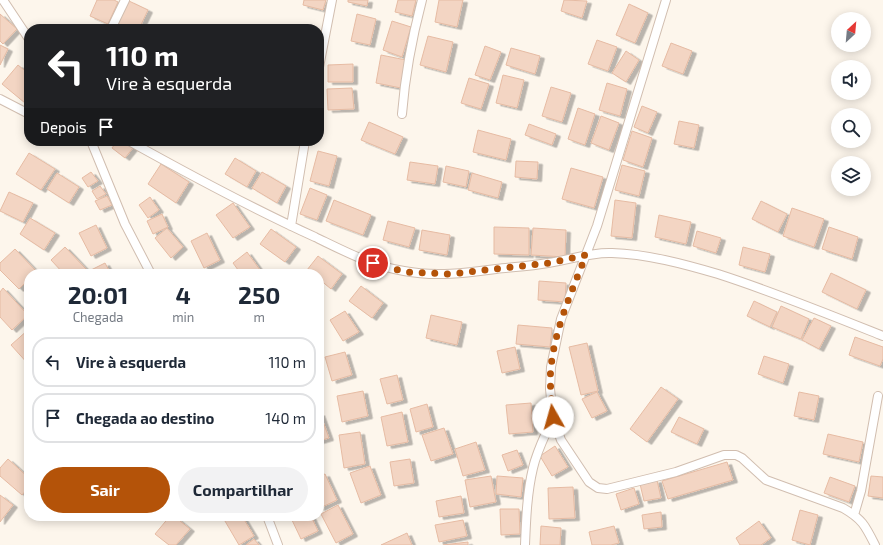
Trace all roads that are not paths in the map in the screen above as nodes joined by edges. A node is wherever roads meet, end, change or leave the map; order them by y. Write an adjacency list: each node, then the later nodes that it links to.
1 (3, 0): 7 (street)
2 (125, 0): 6 (street)
3 (332, 0): 8 (street)
4 (422, 0): 11 (street)
5 (666, 0): 16 (street)
6 (113, 24)
7 (24, 32)
8 (324, 41)
9 (0, 99): 10 (street)
10 (24, 111)
11 (402, 114)
12 (93, 146): 17 (street)
13 (138, 146): 15 (street)
14 (304, 146): 15 (street)
15 (291, 226): 16 (street)
16 (586, 255): 18 (street); 20 (street)
17 (148, 269)
18 (883, 336)
19 (878, 396): 21 (street)
20 (553, 417): 21 (street); 24 (street)
21 (854, 515): 25 (street)
22 (269, 521): 23 (street)
23 (278, 545)
24 (524, 545)
25 (874, 545)

